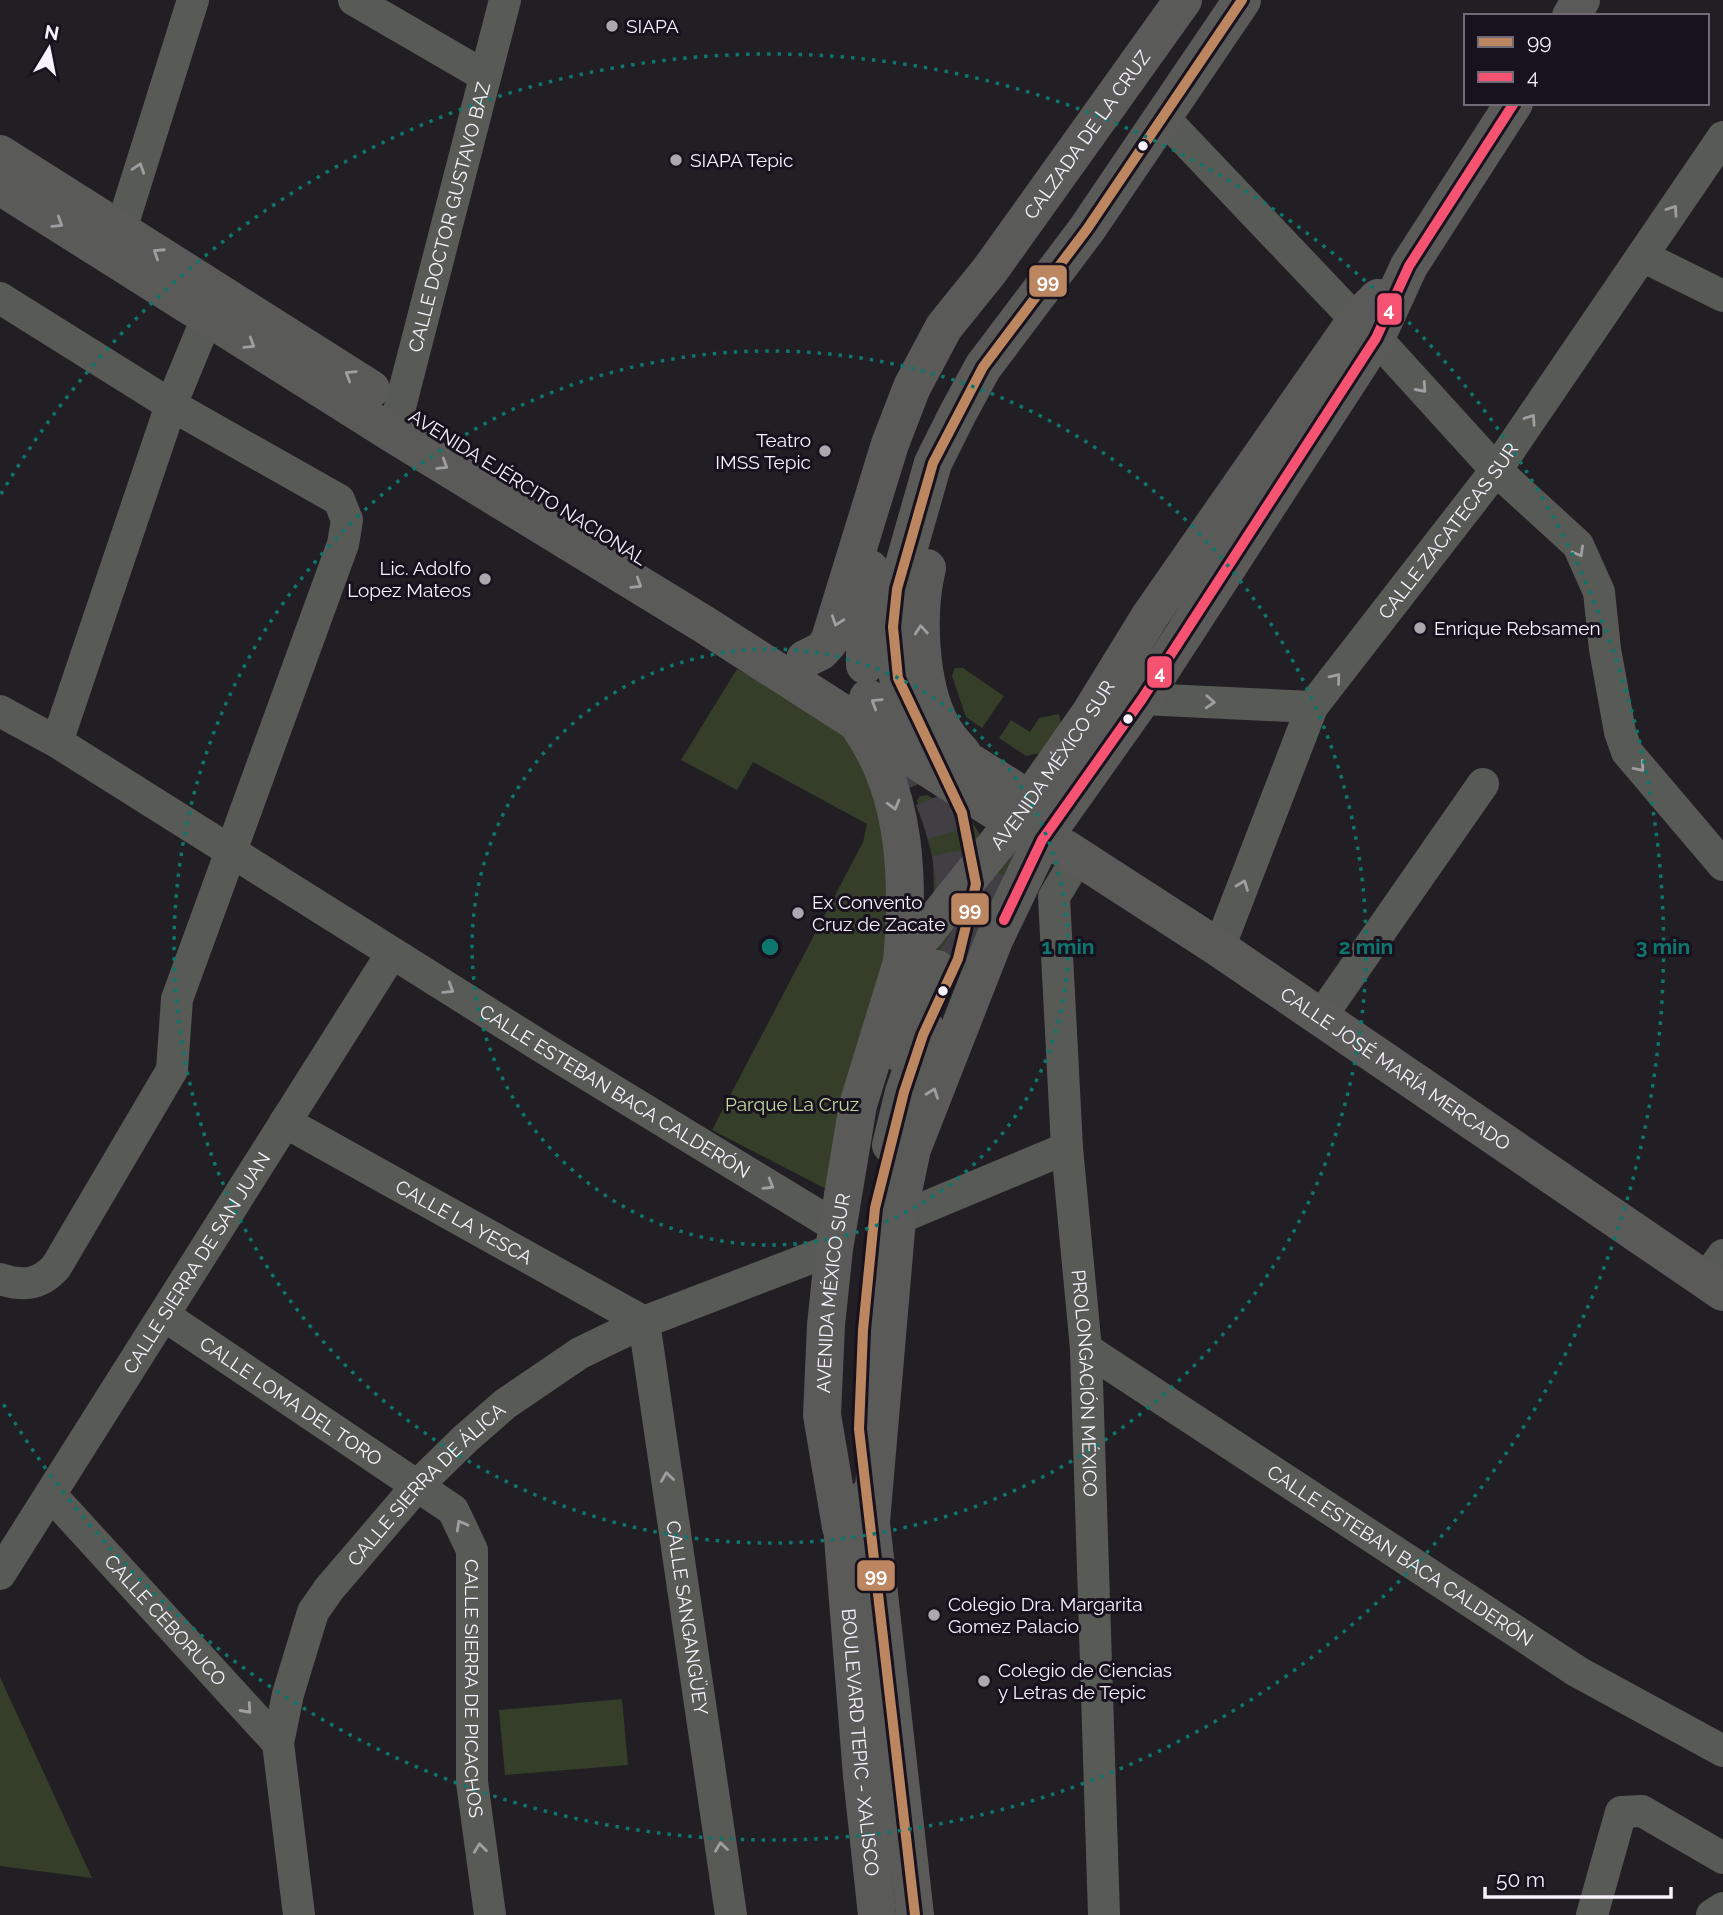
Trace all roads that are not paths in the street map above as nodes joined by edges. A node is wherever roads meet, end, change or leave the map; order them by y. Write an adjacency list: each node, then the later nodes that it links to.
1 (193, 0): 13 (street, one-way to 1)
2 (354, 0): 6 (street)
3 (505, 0): 6 (street, CALLE DOCTOR GUSTAVO BAZ)
4 (1183, 0): 16 (main road, CALZADA DE LA CRUZ)
5 (1242, 0): 8 (main road)
6 (485, 76): 22 (street, CALLE DOCTOR GUSTAVO BAZ)
7 (1513, 105): 15 (main road, AVENIDA MÉXICO SUR)
8 (1162, 116): 12 (main road); 20 (street)
9 (1723, 137): 14 (street, CALLE ZACATECAS SUR, one-way to 9)
10 (0, 154): 13 (main road, AVENIDA EJÉRCITO NACIONAL)
11 (0, 186): 13 (main road, AVENIDA EJÉRCITO NACIONAL, one-way to 13)
12 (1087, 229): 16 (main road); 31 (main road, one-way to 12)
13 (116, 242): 19 (main road, AVENIDA EJÉRCITO NACIONAL)
14 (1642, 256): 17 (street); 23 (street, CALLE ZACATECAS SUR, one-way to 14)
15 (1409, 266): 20 (main road, AVENIDA MÉXICO SUR); 24 (main road)
16 (990, 270): 25 (main road, one-way to 25)
17 (1723, 296)
18 (0, 298): 21 (street)
19 (212, 304): 21 (street); 22 (main road, AVENIDA EJÉRCITO NACIONAL)
20 (1366, 329): 23 (street, one-way to 23); 26 (main road, AVENIDA MÉXICO SUR); 33 (main road, AVENIDA MÉXICO SUR)
21 (171, 405): 30 (street); 34 (street)
22 (397, 421): 25 (main road, AVENIDA EJÉRCITO NACIONAL); 29 (main road, AVENIDA EJÉRCITO NACIONAL, one-way to 29)
23 (1496, 470): 27 (street, CALLE ZACATECAS SUR, one-way to 23); 35 (street, one-way to 35)
24 (1142, 657)
25 (805, 659): 31 (main road, AVENIDA EJÉRCITO NACIONAL, one-way to 25)
26 (1142, 699): 27 (street, one-way to 27); 33 (main road, AVENIDA MÉXICO SUR)
27 (1312, 707): 36 (street, CALLE ZACATECAS SUR, one-way to 27)
28 (0, 710): 30 (street, CALLE ESTEBAN BACA CALDERÓN)
29 (856, 722): 33 (main road, AVENIDA EJÉRCITO NACIONAL); 38 (main road, one-way to 38)
30 (57, 742): 34 (street, CALLE ESTEBAN BACA CALDERÓN)
31 (967, 760): 33 (main road, AVENIDA EJÉRCITO NACIONAL)
32 (1483, 784): 39 (street)
33 (1048, 830): 36 (main road, CALLE JOSÉ MARÍA MERCADO); 38 (main road, AVENIDA MÉXICO SUR); 41 (street, PROLONGACIÓN MÉXICO); 42 (main road, AVENIDA MÉXICO SUR, one-way to 33)
34 (233, 853): 37 (street, CALLE ESTEBAN BACA CALDERÓN); 45 (street)
35 (1723, 864)
36 (1219, 948): 39 (main road, CALLE JOSÉ MARÍA MERCADO)
37 (392, 953): 40 (street, CALLE SIERRA DE SAN JUAN); 43 (street, CALLE ESTEBAN BACA CALDERÓN, one-way to 43)
38 (931, 967): 43 (main road, AVENIDA MÉXICO SUR); 51 (main road)
39 (1320, 1018): 44 (main road, CALLE JOSÉ MARÍA MERCADO)
40 (285, 1122): 46 (street, CALLE SIERRA DE SAN JUAN); 47 (street, CALLE LA YESCA)
41 (1067, 1148): 42 (street); 48 (street, PROLONGACIÓN MÉXICO)
42 (897, 1219): 51 (main road, AVENIDA MÉXICO SUR)
43 (836, 1238): 47 (street, CALLE SIERRA DE ÁLICA); 51 (main road, AVENIDA MÉXICO SUR)
44 (1717, 1276)
45 (0, 1279)
46 (165, 1316): 49 (street, CALLE LOMA DEL TORO); 50 (street, CALLE SIERRA DE SAN JUAN)
47 (644, 1322): 49 (street, CALLE SIERRA DE ÁLICA); 59 (street, CALLE SANGANGÜEY, one-way to 47)
48 (1086, 1349): 54 (street, CALLE ESTEBAN BACA CALDERÓN); 62 (street, PROLONGACIÓN MÉXICO)
49 (417, 1486): 53 (street, CALLE SIERRA DE ÁLICA); 58 (street, CALLE SIERRA DE PICACHOS, one-way to 49)
50 (52, 1496): 52 (street, CALLE SIERRA DE SAN JUAN); 53 (street, CALLE CEBORUCO, one-way to 53)
51 (856, 1525): 60 (main road, BOULEVARD TEPIC - XALISCO); 61 (main road, BOULEVARD TEPIC - XALISCO)
52 (0, 1574)
53 (278, 1743): 57 (street, CALLE SIERRA DE ÁLICA)
54 (1723, 1751)
55 (1723, 1858): 63 (street)
56 (1723, 1908): 64 (street)
57 (299, 1915)
58 (490, 1915)
59 (731, 1915)
60 (877, 1915)
61 (915, 1915)
62 (1104, 1915)
63 (1592, 1915)
64 (1712, 1915)

